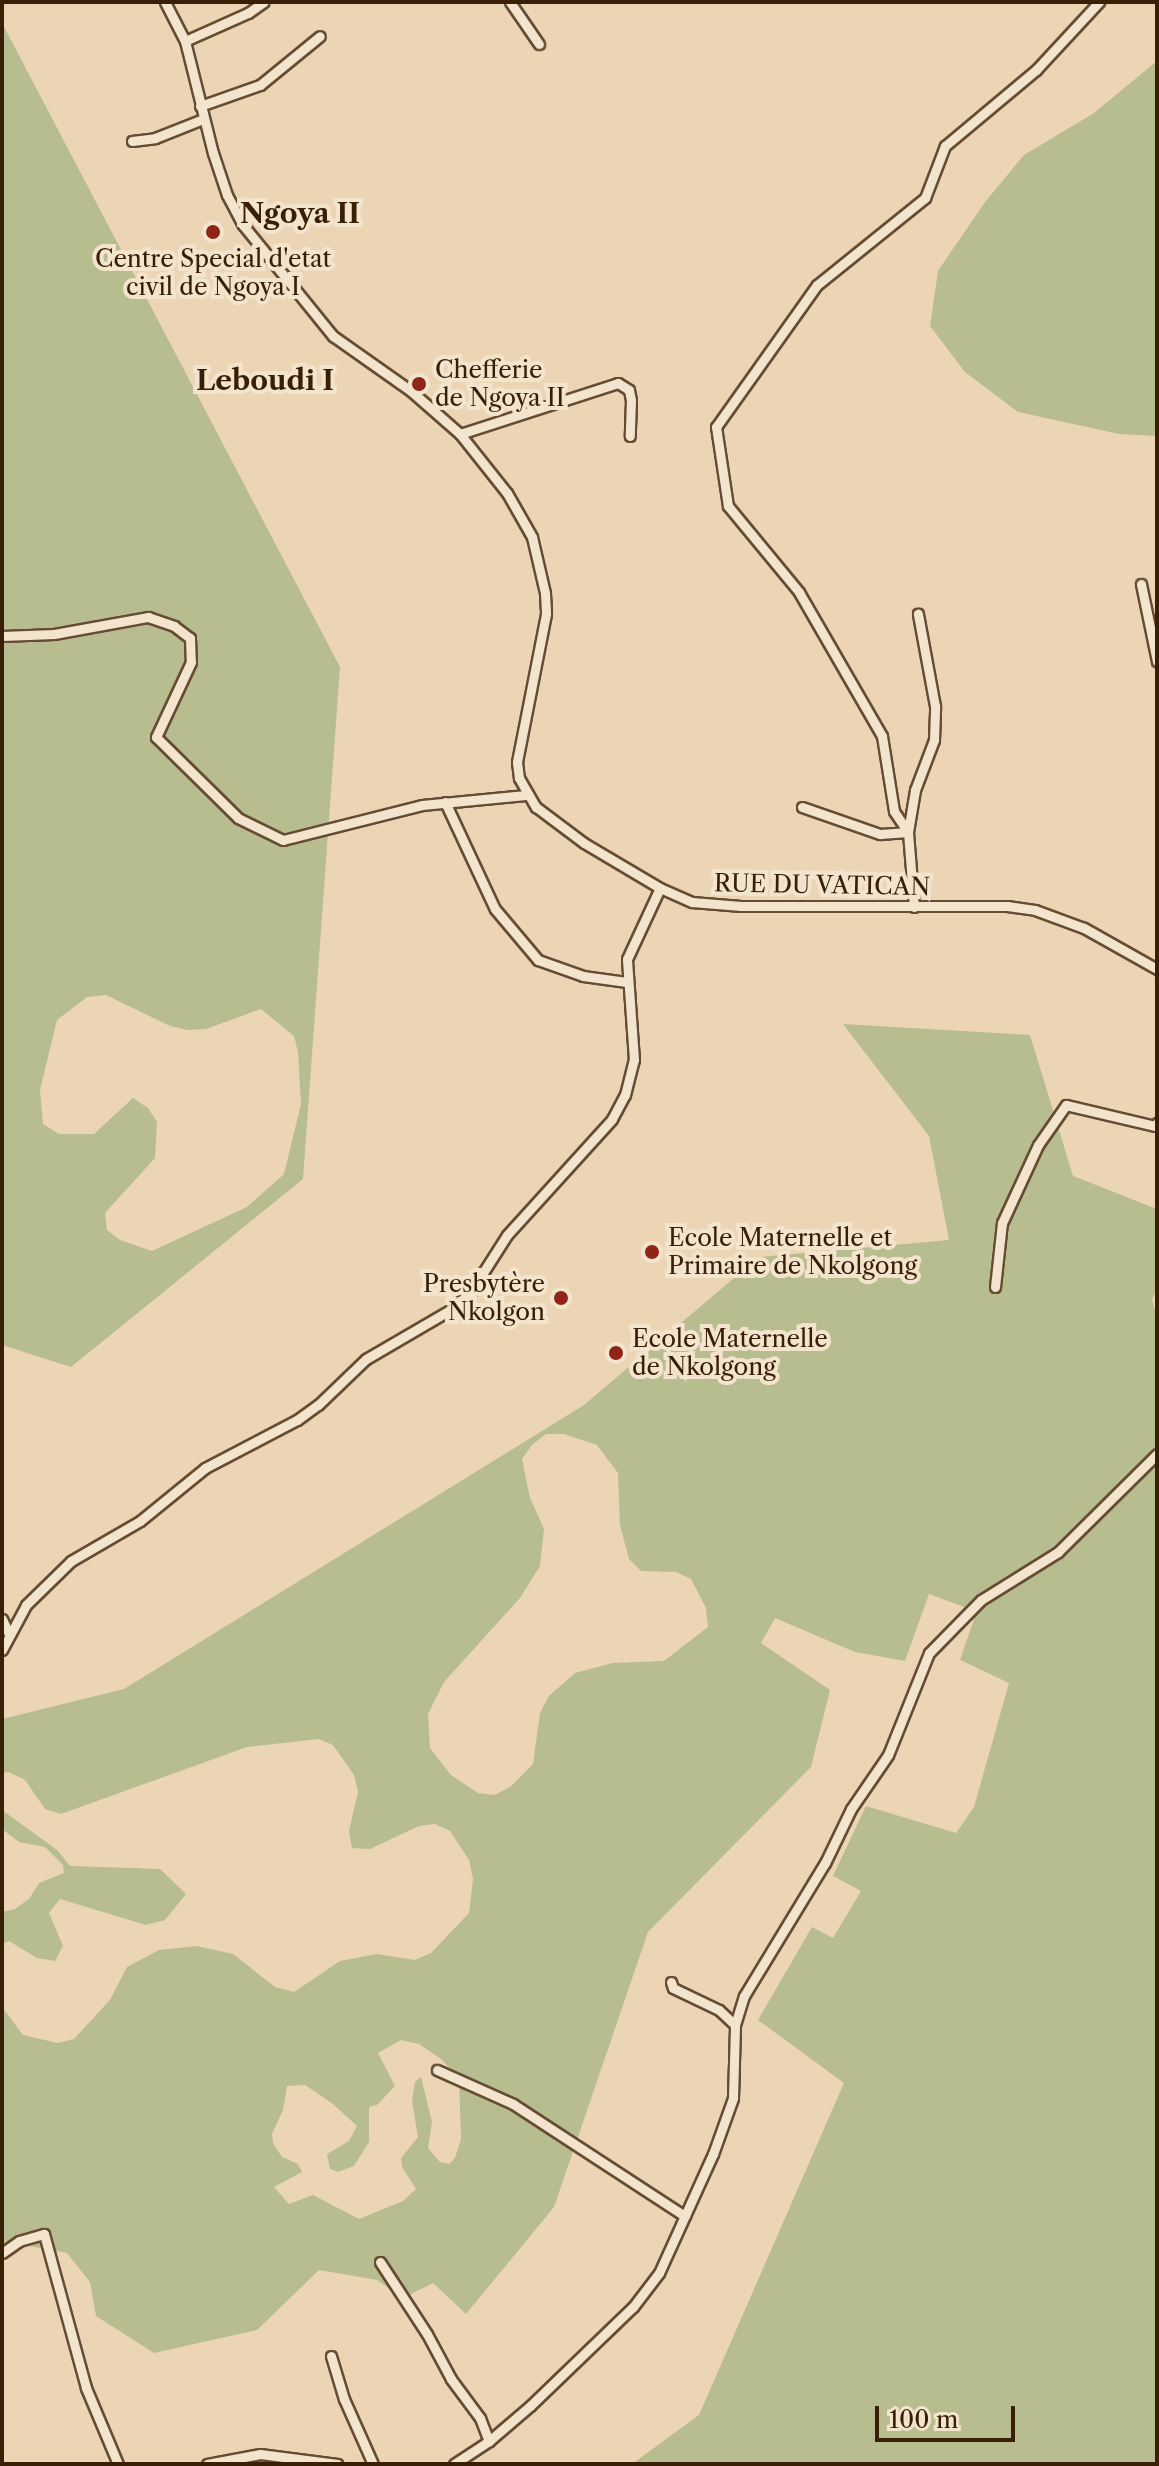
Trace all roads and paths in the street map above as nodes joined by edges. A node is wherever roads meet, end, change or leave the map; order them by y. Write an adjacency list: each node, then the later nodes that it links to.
1 (165, 2): 6 (street)
2 (264, 2): 6 (street)
3 (510, 2): 7 (street)
4 (1099, 2): 20 (street)
5 (320, 36): 8 (street)
6 (185, 41): 8 (street)
7 (539, 44)
8 (200, 106): 9 (street)
9 (203, 119): 10 (street); 11 (street)
10 (132, 141)
11 (460, 434): 12 (street); 17 (street)
12 (630, 436)
13 (1141, 584): 16 (street)
14 (918, 614): 20 (street)
15 (2, 636): 18 (street)
16 (1157, 661)
17 (526, 795): 18 (street); 21 (street, RUE DU VATICAN)
18 (445, 802): 24 (street)
19 (802, 807): 20 (street)
20 (908, 832): 22 (street)
21 (660, 888): 22 (street, RUE DU VATICAN); 24 (street)
22 (914, 907): 23 (street, RUE DU VATICAN)
23 (1157, 969)
24 (627, 982): 29 (street)
25 (1157, 1123): 26 (street)
26 (995, 1287)
27 (1156, 1456): 32 (street)
28 (2, 1619): 29 (street)
29 (9, 1634): 30 (street)
30 (2, 1650)
31 (671, 1982): 32 (street)
32 (735, 2025): 34 (street)
33 (437, 2070): 34 (street)
34 (685, 2216): 38 (street)
35 (2, 2253): 40 (street)
36 (380, 2262): 38 (street)
37 (331, 2356): 43 (street)
38 (489, 2441): 44 (street)
39 (306, 2462): 41 (street); 42 (street)
40 (118, 2464)
41 (207, 2464)
42 (337, 2464)
43 (373, 2464)
44 (454, 2464)

